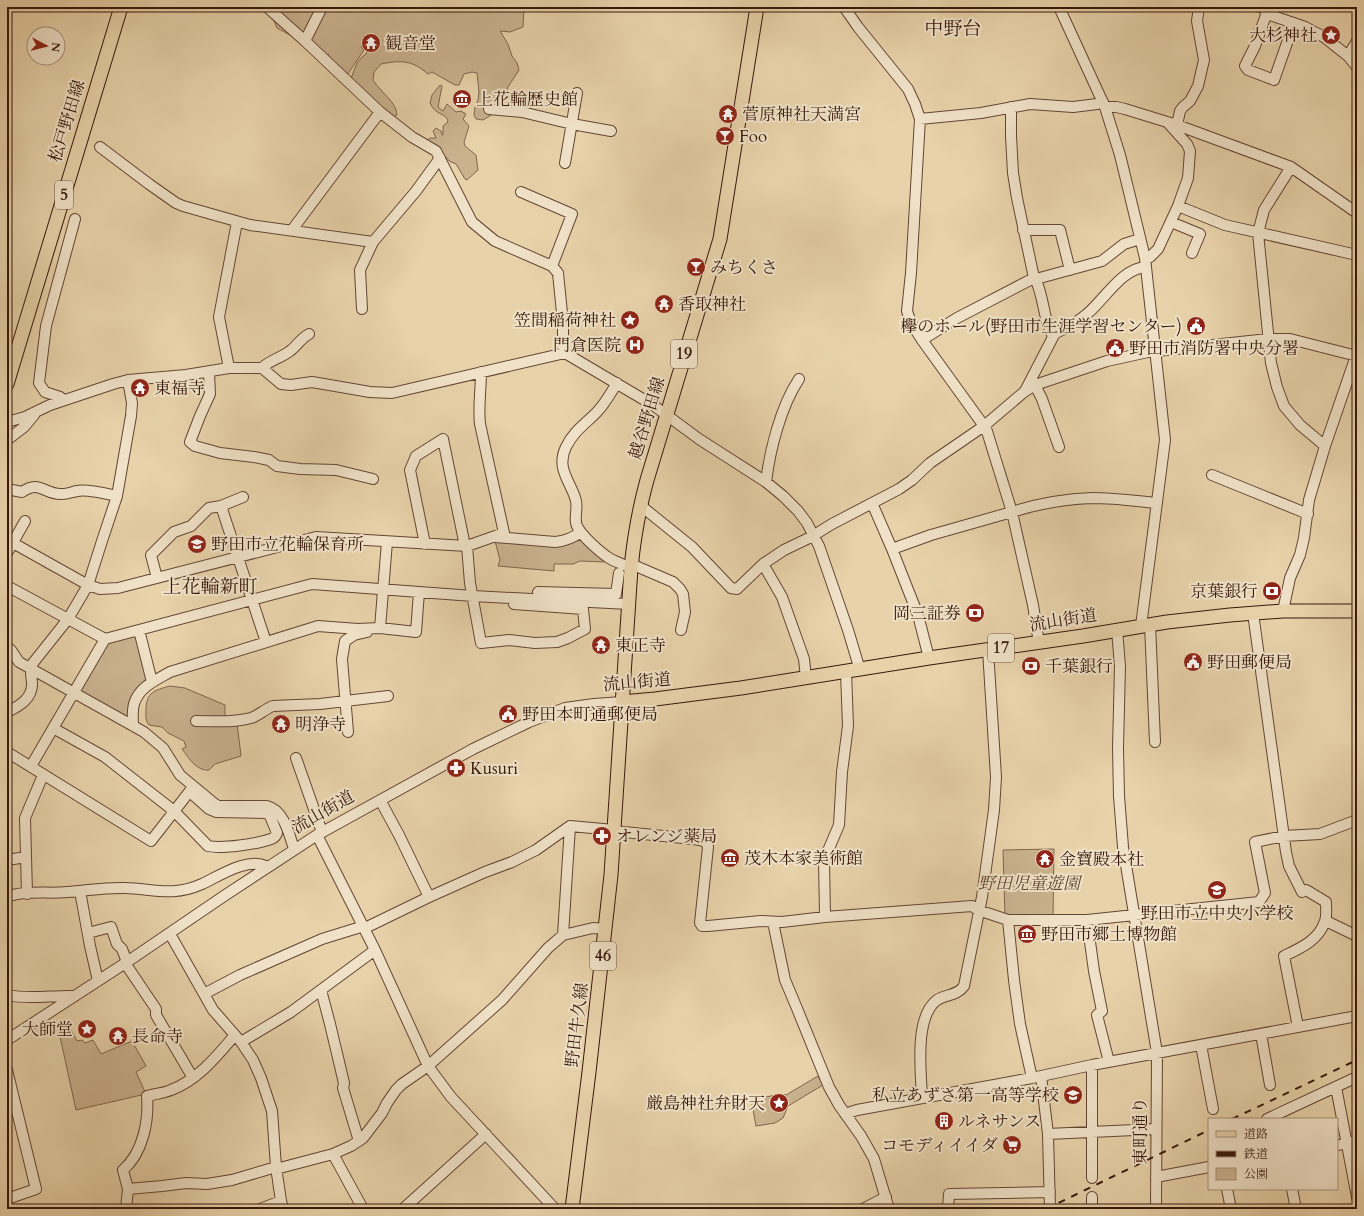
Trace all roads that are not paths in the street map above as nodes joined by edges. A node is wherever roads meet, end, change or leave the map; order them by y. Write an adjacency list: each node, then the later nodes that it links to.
1 (121, 7): 60 (main road, 松戸野田線 / 5)
2 (267, 7): 10 (street)
3 (322, 7): 10 (street)
4 (757, 7): 65 (main road, 越谷野田線 / 19)
5 (844, 7): 19 (street)
6 (1059, 7): 15 (street)
7 (1199, 7): 22 (street)
8 (1266, 9): 9 (street); 9 (street)
9 (1294, 23): 12 (street)
10 (305, 41): 18 (street)
11 (1357, 41): 12 (street)
12 (1348, 56): 13 (street)
13 (1357, 67)
14 (577, 93): 21 (street)
15 (1104, 104): 16 (street); 20 (street); 37 (street)
16 (1011, 107): 19 (street); 35 (street)
17 (489, 110): 21 (street)
18 (380, 112): 25 (street); 34 (street)
19 (920, 119): 49 (street)
20 (1166, 122): 22 (street); 29 (street)
21 (572, 124): 23 (street); 26 (street)
22 (1177, 125): 27 (street)
23 (611, 131)
24 (100, 147): 32 (street)
25 (440, 158): 38 (street); 42 (street)
26 (565, 162)
27 (1291, 167): 30 (street); 36 (street)
28 (521, 192): 42 (street)
29 (1178, 206): 33 (street); 36 (street)
30 (1357, 213)
31 (76, 219): 63 (street)
32 (237, 222): 34 (street); 53 (street)
33 (1171, 222): 39 (street); 41 (street)
34 (292, 230): 38 (street)
35 (1023, 230): 43 (street); 44 (street)
36 (1258, 233): 40 (street); 48 (street)
37 (1140, 239): 41 (street); 43 (street)
38 (373, 242): 45 (street)
39 (1192, 253)
40 (1357, 255)
41 (1146, 263): 47 (street); 50 (street)
42 (552, 266): 51 (street)
43 (1070, 270): 44 (street)
44 (1035, 278): 47 (street); 49 (street)
45 (362, 309)
46 (309, 334): 54 (street)
47 (1052, 335): 62 (street)
48 (1268, 339): 50 (street); 52 (street); 69 (street)
49 (922, 340): 67 (street)
50 (1156, 351): 61 (street); 78 (street)
51 (565, 353): 56 (street); 59 (street)
52 (1357, 355): 69 (street)
53 (229, 368): 54 (street); 55 (street)
54 (262, 368): 56 (street)
55 (209, 372): 58 (street); 72 (street)
56 (481, 372): 86 (street)
57 (799, 379): 73 (street)
58 (128, 380): 63 (street); 75 (street)
59 (616, 383): 65 (street); 84 (street)
60 (7, 384)
61 (1035, 386): 62 (street); 70 (street)
62 (1024, 392): 67 (street)
63 (63, 400): 64 (street)
64 (38, 410): 66 (street); 68 (street)
65 (666, 415): 73 (street); 79 (main road, 越谷野田線 / 19)
66 (8, 422)
67 (985, 425): 77 (street); 81 (street)
68 (7, 440)
69 (1326, 446): 82 (street)
70 (1059, 447)
71 (1212, 474): 82 (street)
72 (373, 479)
73 (766, 482): 85 (street)
74 (7, 489): 75 (street)
75 (117, 496): 98 (street)
76 (243, 497): 80 (street)
77 (872, 503): 85 (street); 91 (street)
78 (1157, 503): 81 (street); 109 (street)
79 (640, 505): 94 (street); 95 (main road, 越谷野田線 / 19)
80 (221, 506): 93 (street); 97 (street)
81 (1012, 512): 91 (street); 116 (street)
82 (1308, 514): 105 (street)
83 (25, 521): 87 (street)
84 (581, 532): 86 (street); 95 (street)
85 (814, 535): 94 (street); 121 (street)
86 (494, 537): 90 (street)
87 (13, 542): 92 (street); 98 (street)
88 (387, 542): 89 (street); 93 (street); 100 (street)
89 (425, 544): 90 (street); 90 (street)
90 (466, 546): 102 (street)
91 (892, 549): 119 (street)
92 (7, 553)
93 (238, 557): 97 (street); 103 (street)
94 (763, 564): 123 (street)
95 (631, 566): 104 (main road, 越谷野田線 / 19); 112 (street)
96 (618, 573): 102 (street)
97 (157, 578): 98 (street)
98 (88, 585): 108 (street)
99 (7, 586): 108 (street)
100 (382, 589): 101 (street); 103 (street); 110 (street)
101 (419, 592): 102 (street); 110 (street)
102 (473, 596): 102 (street); 104 (street)
103 (252, 599): 111 (street); 115 (street)
104 (629, 604): 128 (main road, 越谷野田線 / 19)
105 (1283, 610): 106 (main road, 流山街道 / 17); 107 (main road, 流山街道 / 17)
106 (1357, 611)
107 (1253, 613): 109 (main road, 流山街道 / 17); 146 (street)
108 (68, 619): 114 (street); 120 (street)
109 (1146, 625): 113 (main road, 流山街道 / 17); 134 (street)
110 (377, 628): 115 (street); 127 (street)
111 (139, 630): 114 (street); 124 (street)
112 (681, 630)
113 (1117, 630): 116 (main road, 流山街道 / 17); 156 (street, 東町通り)
114 (105, 639): 125 (street)
115 (266, 642): 124 (street)
116 (1039, 642): 118 (main road, 流山街道 / 17)
117 (7, 647): 120 (street)
118 (988, 650): 119 (main road, 流山街道 / 17); 155 (street)
119 (929, 658): 121 (main road, 流山街道 / 17)
120 (30, 669): 125 (street); 129 (street)
121 (860, 670): 122 (main road, 流山街道 / 17)
122 (846, 672): 123 (main road, 流山街道 / 17); 157 (street)
123 (806, 678): 128 (main road, 流山街道 / 17)
124 (152, 682): 131 (street)
125 (74, 693): 131 (street); 132 (street)
126 (388, 696): 127 (street)
127 (344, 701): 130 (street); 133 (street)
128 (622, 702): 140 (street, 流山街道); 144 (main road, 野田牛久線 / 46)
129 (7, 712)
130 (196, 721)
131 (133, 726): 139 (street)
132 (54, 728): 137 (street); 141 (street)
133 (348, 732)
134 (1155, 742)
135 (8, 754): 137 (street)
136 (296, 758): 145 (street)
137 (31, 766): 138 (street)
138 (43, 774): 141 (street); 148 (street)
139 (191, 789): 141 (street); 141 (street); 147 (street)
140 (380, 800): 145 (street, 流山街道); 154 (street)
141 (174, 811)
142 (1357, 820): 146 (street)
143 (570, 826): 144 (street); 154 (street); 166 (street)
144 (614, 830): 161 (street); 163 (main road, 野田牛久線 / 46)
145 (320, 833): 147 (street, 流山街道); 162 (street)
146 (1284, 836): 156 (street); 160 (street)
147 (294, 849): 150 (street, 流山街道)
148 (26, 857): 149 (street); 152 (street)
149 (7, 860)
150 (267, 867): 151 (street); 165 (street, 流山街道)
151 (80, 891): 152 (street); 164 (street)
152 (27, 894): 153 (street)
153 (7, 897)
154 (430, 897): 162 (street)
155 (978, 910): 157 (street); 158 (street); 191 (street)
156 (1134, 914): 159 (street); 181 (street, 東町通り)
157 (825, 917): 161 (street)
158 (1008, 920): 159 (street); 186 (street)
159 (1086, 920): 182 (street)
160 (1326, 921): 167 (street); 176 (street)
161 (773, 922): 193 (street)
162 (364, 927): 168 (street); 172 (street)
163 (606, 929): 166 (street); 221 (main road, 野田牛久線 / 46)
164 (88, 933): 169 (street); 170 (street)
165 (170, 934): 169 (street, 流山街道); 172 (street)
166 (563, 935): 184 (street)
167 (1357, 936)
168 (375, 950): 171 (street); 184 (street)
169 (126, 963): 170 (street, 流山街道); 188 (street)
170 (98, 981): 174 (street, 流山街道)
171 (321, 990): 178 (street); 199 (street)
172 (204, 994): 178 (street)
173 (7, 995): 174 (street)
174 (75, 996): 179 (street, 流山街道)
175 (1357, 1016): 176 (street)
176 (1298, 1027): 177 (street)
177 (1261, 1034): 180 (street); 189 (street)
178 (238, 1039): 188 (street); 204 (street)
179 (7, 1040)
180 (1201, 1045): 181 (street); 192 (street)
181 (1157, 1053): 182 (street); 195 (street, 東町通り)
182 (1109, 1062): 183 (street)
183 (1092, 1065): 186 (street); 196 (street)
184 (428, 1066): 197 (street); 199 (street)
185 (7, 1070): 214 (street)
186 (1036, 1077): 191 (street); 198 (street)
187 (1357, 1077): 190 (street)
188 (193, 1078): 207 (street)
189 (1270, 1085)
190 (1336, 1087): 194 (street); 200 (street)
191 (922, 1098): 193 (street)
192 (1213, 1109)
193 (845, 1114): 211 (street)
194 (1277, 1117)
195 (1156, 1130): 196 (street); 205 (street, 東町通り)
196 (1092, 1132): 198 (street); 206 (street)
197 (486, 1134): 219 (street); 220 (street)
198 (1048, 1134): 210 (street)
199 (359, 1141): 202 (street)
200 (1352, 1142): 201 (street); 213 (street)
201 (1338, 1145)
202 (333, 1154): 204 (street); 218 (street)
203 (1208, 1167): 205 (street)
204 (276, 1168): 207 (street); 215 (street)
205 (1156, 1177): 227 (street, 東町通り)
206 (1092, 1178)
207 (128, 1189): 216 (street)
208 (1227, 1190): 228 (street)
209 (1292, 1190): 229 (street)
210 (1050, 1192): 224 (street); 225 (street)
211 (886, 1197): 222 (street); 223 (street)
212 (1092, 1197): 226 (street)
213 (1357, 1197)
214 (7, 1199)
215 (282, 1205): 217 (street)
216 (126, 1209)
217 (260, 1209)
218 (363, 1209)
219 (403, 1209)
220 (555, 1209)
221 (572, 1209)
222 (863, 1209)
223 (889, 1209)
224 (948, 1209)
225 (1050, 1209)
226 (1092, 1209)
227 (1156, 1209)
228 (1231, 1209)
229 (1296, 1209)

